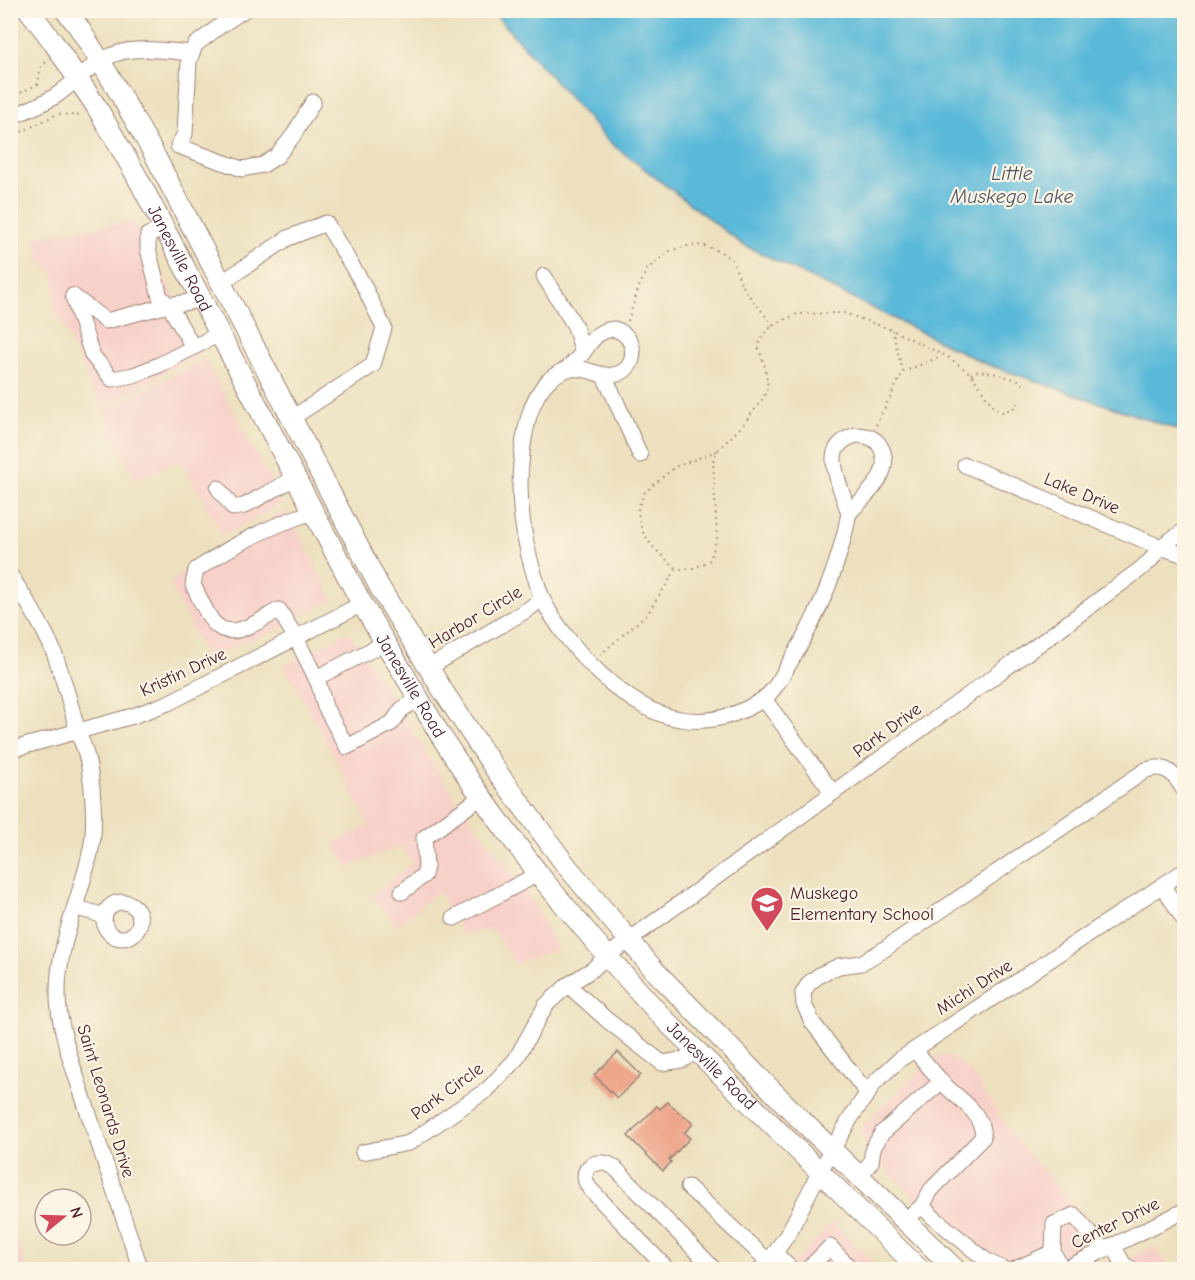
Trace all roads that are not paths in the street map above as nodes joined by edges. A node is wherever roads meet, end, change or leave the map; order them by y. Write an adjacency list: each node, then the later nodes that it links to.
1 (29, 10): 6 (main road, Janesville Road)
2 (66, 10): 5 (main road, Janesville Road)
3 (244, 10): 4 (street)
4 (192, 52): 5 (street); 7 (street)
5 (99, 61): 6 (street); 9 (main road, Janesville Road)
6 (77, 79): 8 (street); 10 (main road, Janesville Road)
7 (313, 102)
8 (10, 117)
9 (186, 216): 10 (main road); 12 (main road, Janesville Road)
10 (164, 229): 13 (main road, Janesville Road); 14 (street)
11 (544, 276): 18 (street)
12 (221, 283): 15 (main road, Janesville Road); 21 (street)
13 (201, 300): 14 (street); 16 (main road, Janesville Road)
14 (169, 305): 17 (street); 17 (street)
15 (236, 312): 16 (main road); 21 (main road, Janesville Road)
16 (217, 329): 17 (street); 22 (main road, Janesville Road)
17 (193, 347)
18 (583, 353): 19 (street, Harbor Circle); 20 (street, Harbor Circle)
19 (567, 369): 20 (street); 34 (street, Harbor Circle)
20 (603, 375): 23 (street)
21 (292, 418): 22 (main road); 32 (main road, Janesville Road)
22 (270, 430): 25 (main road, Janesville Road)
23 (640, 455)
24 (965, 465): 30 (street, Lake Drive)
25 (295, 478): 26 (street); 27 (main road, Janesville Road)
26 (218, 488)
27 (313, 512): 35 (main road, Janesville Road); 37 (street)
28 (849, 513): 28 (street, Harbor Circle); 40 (street, Harbor Circle)
29 (1185, 531): 30 (street, Park Drive)
30 (1160, 547): 31 (street, Lake Drive); 45 (street, Park Drive)
31 (1185, 555)
32 (364, 558): 35 (main road); 38 (main road, Janesville Road)
33 (10, 575): 42 (street, Saint Leonards Drive)
34 (542, 599): 38 (street, Harbor Circle); 40 (street, Harbor Circle)
35 (362, 604): 36 (main road, Janesville Road); 37 (street, Kristin Drive); 38 (main road)
36 (382, 637): 38 (main road); 39 (street); 41 (main road, Janesville Road)
37 (296, 638): 39 (street); 42 (street, Kristin Drive)
38 (425, 663): 41 (main road); 55 (main road, Janesville Road)
39 (316, 678): 41 (street)
40 (764, 699): 45 (street)
41 (423, 707): 46 (main road, Janesville Road)
42 (77, 731): 43 (street, Kristin Drive); 51 (street, Saint Leonards Drive)
43 (10, 750)
44 (1185, 790): 61 (street)
45 (833, 793): 55 (street, Park Drive)
46 (482, 797): 48 (main road, Janesville Road); 50 (street)
47 (1185, 871): 49 (street, Michi Drive)
48 (538, 874): 53 (street); 56 (main road, Janesville Road)
49 (1163, 886): 54 (street); 58 (street, Michi Drive)
50 (402, 892)
51 (75, 907): 52 (street); 74 (street, Saint Leonards Drive)
52 (104, 916)
53 (454, 918)
54 (1185, 920)
55 (628, 940): 56 (street, Park Drive); 62 (main road, Janesville Road)
56 (607, 956): 57 (street, Park Circle); 59 (main road, Janesville Road)
57 (568, 985): 59 (street); 63 (street, Park Circle)
58 (914, 1050): 60 (street); 61 (street, Michi Drive)
59 (696, 1051): 64 (main road, Janesville Road)
60 (942, 1081): 65 (street); 67 (street)
61 (868, 1094): 62 (street, Michi Drive)
62 (832, 1151): 64 (street, Michi Drive); 65 (main road, Janesville Road)
63 (363, 1152)
64 (820, 1171): 70 (main road, Janesville Road); 73 (street, Michi Drive)
65 (859, 1177): 69 (main road, Janesville Road)
66 (688, 1187): 73 (street)
67 (922, 1206): 69 (street); 82 (street)
68 (1185, 1211): 71 (street, Center Drive)
69 (910, 1225): 70 (main road); 81 (main road, Janesville Road)
70 (897, 1246): 80 (main road, Janesville Road)
71 (1109, 1248): 72 (street); 84 (street, Center Drive); 85 (street)
72 (1053, 1252): 83 (street); 84 (street)
73 (767, 1261): 77 (street)
74 (141, 1269)
75 (668, 1269): 76 (street)
76 (715, 1269)
77 (792, 1269)
78 (807, 1269): 79 (street)
79 (852, 1269)
80 (920, 1269)
81 (956, 1269)
82 (1005, 1269)
83 (1013, 1269)
84 (1063, 1269)
85 (1134, 1269)

